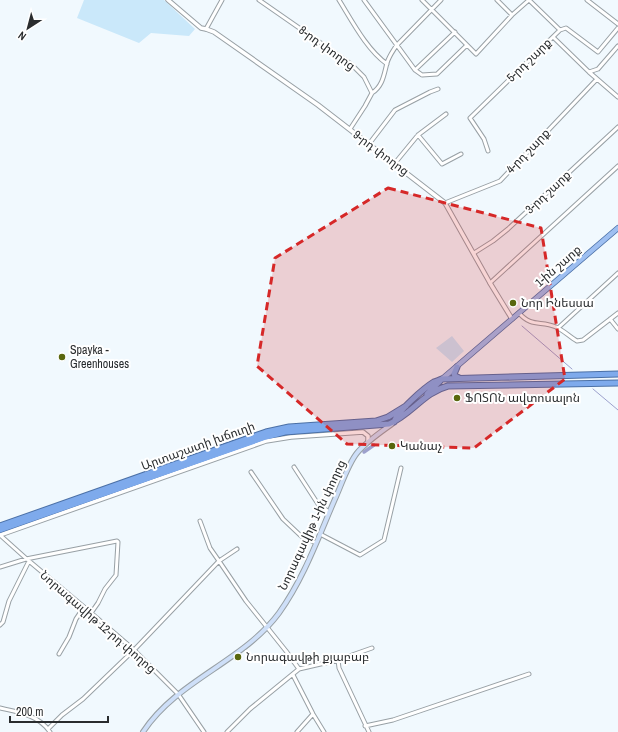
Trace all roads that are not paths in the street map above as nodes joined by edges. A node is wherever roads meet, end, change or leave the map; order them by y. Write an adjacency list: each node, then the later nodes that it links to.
1 (168, 0): 15 (street, 9-րդ փողոց)
2 (222, 0): 15 (street)
3 (259, 0): 27 (street, 8-րդ փողոց)
4 (339, 0): 22 (street)
5 (364, 0): 20 (street)
6 (422, 0): 11 (street)
7 (440, 0): 11 (street)
8 (496, 0): 12 (street)
9 (529, 0): 12 (street); 16 (street)
10 (587, 0): 13 (street)
11 (431, 9): 17 (street); 20 (street)
12 (512, 15): 19 (street)
13 (618, 24)
14 (618, 28): 16 (street, 5-րդ շարք)
15 (206, 29): 31 (street, 9-րդ փողոց)
16 (560, 30): 18 (street, 5-րդ շարք)
17 (455, 32): 19 (street); 23 (street)
18 (553, 37): 24 (street); 34 (street, 5-րդ շարք)
19 (467, 45): 23 (street)
20 (396, 46): 22 (street); 23 (street)
21 (618, 46): 24 (street)
22 (387, 64): 27 (street)
23 (415, 70)
24 (589, 72): 25 (street)
25 (597, 79): 28 (street); 38 (street, 4-րդ շարք)
26 (438, 89): 33 (street)
27 (372, 93): 31 (street)
28 (618, 97)
29 (446, 114): 32 (street)
30 (618, 127): 40 (street, 3-րդ շարք)
31 (350, 129): 33 (street, 9-րդ փողոց)
32 (418, 135): 35 (street); 36 (street)
33 (369, 144): 36 (street, 9-րդ փողոց)
34 (488, 151)
35 (461, 154)
36 (395, 163): 38 (street, 9-րդ փողոց)
37 (618, 166): 42 (street)
38 (445, 203): 40 (street, 9-րդ փողոց)
39 (618, 228): 43 (main road, 1-ին շարք)
40 (474, 253): 42 (street, 9-րդ փողոց)
41 (618, 273): 47 (street)
42 (490, 283): 45 (street, 9-րդ փողոց)
43 (519, 312): 45 (main road, 1-ին շարք); 47 (street)
44 (618, 313): 46 (street)
45 (512, 319): 49 (main road)
46 (610, 319): 47 (street); 48 (street)
47 (558, 328)
48 (618, 329)
49 (457, 366): 51 (highway); 52 (main road)
50 (618, 374): 51 (highway)
51 (462, 378): 52 (highway)
52 (442, 380): 54 (highway); 55 (highway)
53 (618, 383): 54 (highway)
54 (420, 402): 56 (highway)
55 (406, 406): 56 (highway); 63 (highway, Արտաշատի խճուղի)
56 (394, 422): 57 (main road, Նորագավիթ 1-ին փողոց); 64 (highway, Արտաշատի խճուղի)
57 (366, 444): 61 (main road, Նորագավիթ 1-ին փողոց); 66 (street, Արտաշատի խճուղի)
58 (294, 467): 61 (street)
59 (401, 468): 65 (street)
60 (252, 472): 67 (street)
61 (329, 512): 65 (main road, Նորագավիթ 1-ին փողոց)
62 (200, 521): 70 (street)
63 (0, 526)
64 (0, 530)
65 (320, 534): 67 (main road, Նորագավիթ 1-ին փողոց)
66 (0, 535): 69 (street, Նորագավիթ 12-րդ փողոց)
67 (316, 543): 75 (main road, Նորագավիթ 1-ին փողոց)
68 (237, 549): 70 (street)
69 (27, 560): 71 (street); 72 (street, Նորագավիթ 12-րդ փողոց); 73 (street); 74 (street)
70 (218, 561): 75 (street); 77 (street)
71 (0, 567)
72 (84, 607): 73 (street, Նորագավիթ 12-րդ փողոց); 78 (street)
73 (91, 613): 77 (street, Նորագավիթ 12-րդ փողոց)
74 (0, 625)
75 (267, 627): 80 (street); 83 (main road, Նորագավիթ 1-ին փողոց)
76 (372, 648): 79 (street)
77 (134, 650): 83 (street, Նորագավիթ 12-րդ փողոց); 87 (street)
78 (59, 654)
79 (338, 660): 80 (street); 86 (street)
80 (299, 669): 82 (street)
81 (529, 674): 86 (street)
82 (293, 675): 85 (street); 90 (street)
83 (178, 694): 88 (main road, Նորագավիթ 1-ին փողոց); 89 (street, Նորագավիթ 12-րդ փողոց)
84 (0, 708): 87 (street)
85 (313, 714): 91 (street); 92 (street)
86 (365, 726): 93 (street)
87 (49, 731)
88 (143, 732)
89 (204, 732)
90 (227, 732)
91 (297, 732)
92 (324, 732)
93 (369, 732)

